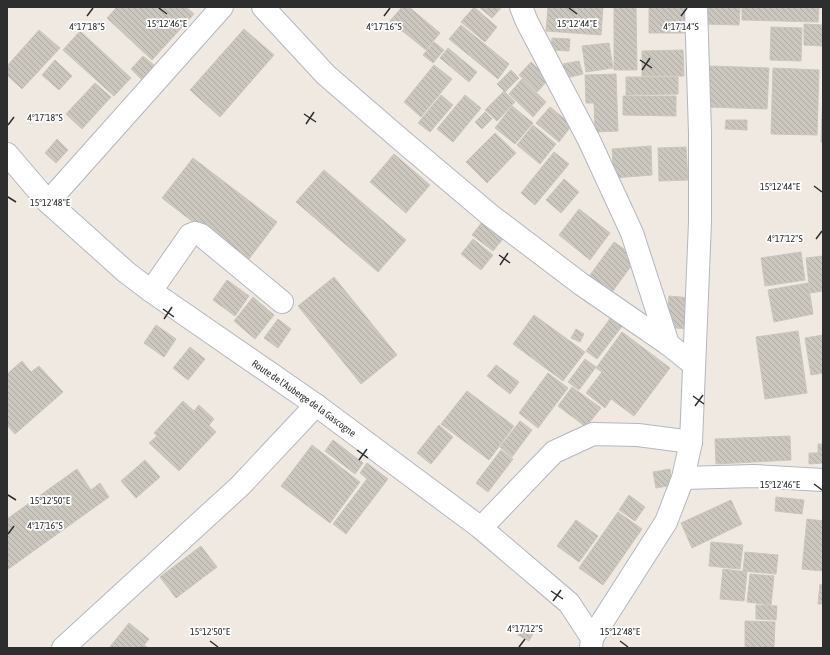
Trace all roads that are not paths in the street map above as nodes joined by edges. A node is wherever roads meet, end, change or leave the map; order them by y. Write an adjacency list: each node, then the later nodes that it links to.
1 (222, 7): 6 (street)
2 (263, 7): 9 (street)
3 (521, 7): 9 (street)
4 (696, 7): 10 (street)
5 (7, 154): 6 (street, Route de l'Auberge de la Gascogne)
6 (48, 202): 7 (street, Route de l'Auberge de la Gascogne)
7 (151, 291): 8 (street); 11 (street, Route de l'Auberge de la Gascogne)
8 (282, 302)
9 (668, 344): 10 (street)
10 (693, 364): 12 (street)
11 (316, 405): 15 (street, Route de l'Auberge de la Gascogne); 17 (street)
12 (691, 442): 13 (street); 15 (street)
13 (683, 478): 14 (street); 16 (street)
14 (823, 480)
15 (481, 528): 16 (street, Route de l'Auberge de la Gascogne)
16 (592, 643)
17 (63, 648)

